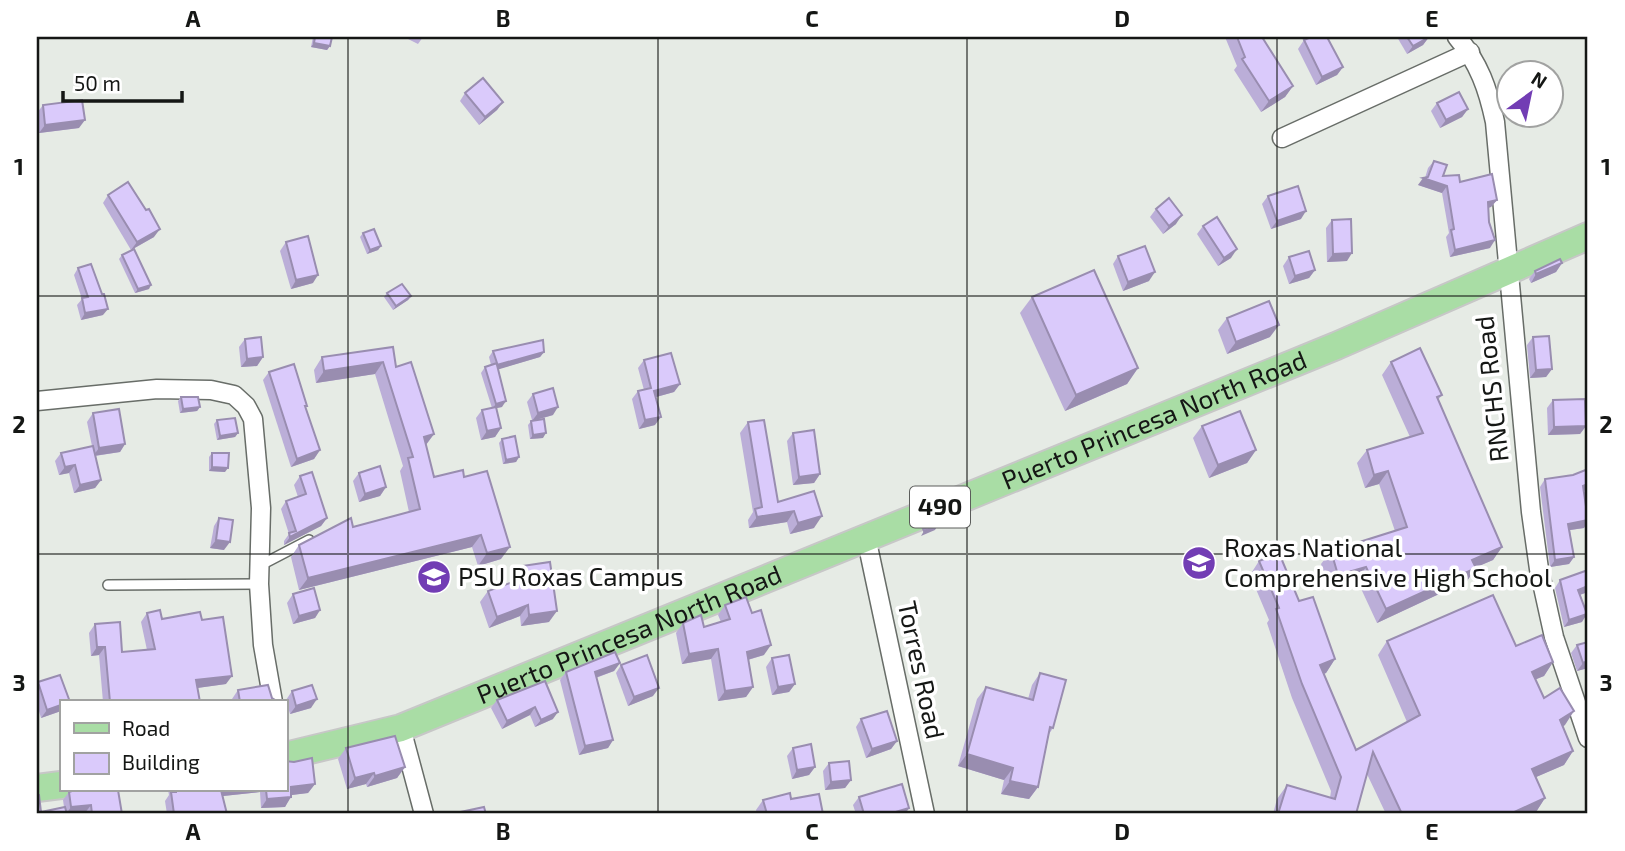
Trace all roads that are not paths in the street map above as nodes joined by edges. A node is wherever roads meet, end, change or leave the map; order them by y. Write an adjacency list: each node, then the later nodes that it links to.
1 (1457, 37): 2 (street, RNCHS Road)
2 (1470, 52): 3 (street); 5 (street, RNCHS Road)
3 (1282, 138)
4 (1588, 236): 5 (main road, Puerto Princesa North Road / 490)
5 (1507, 272): 8 (main road, Puerto Princesa North Road / 490); 14 (street, RNCHS Road)
6 (37, 401): 9 (street)
7 (319, 536): 9 (lane)
8 (866, 537): 13 (main road, Puerto Princesa North Road / 490); 19 (street, Torres Road)
9 (261, 565): 10 (street)
10 (259, 584): 11 (lane); 12 (street)
11 (108, 585)
12 (273, 700)
13 (401, 728): 15 (main road, Puerto Princesa North Road / 490); 18 (street)
14 (1588, 738)
15 (287, 753)
16 (60, 785): 17 (main road)
17 (37, 788)
18 (424, 814)
19 (925, 814)

